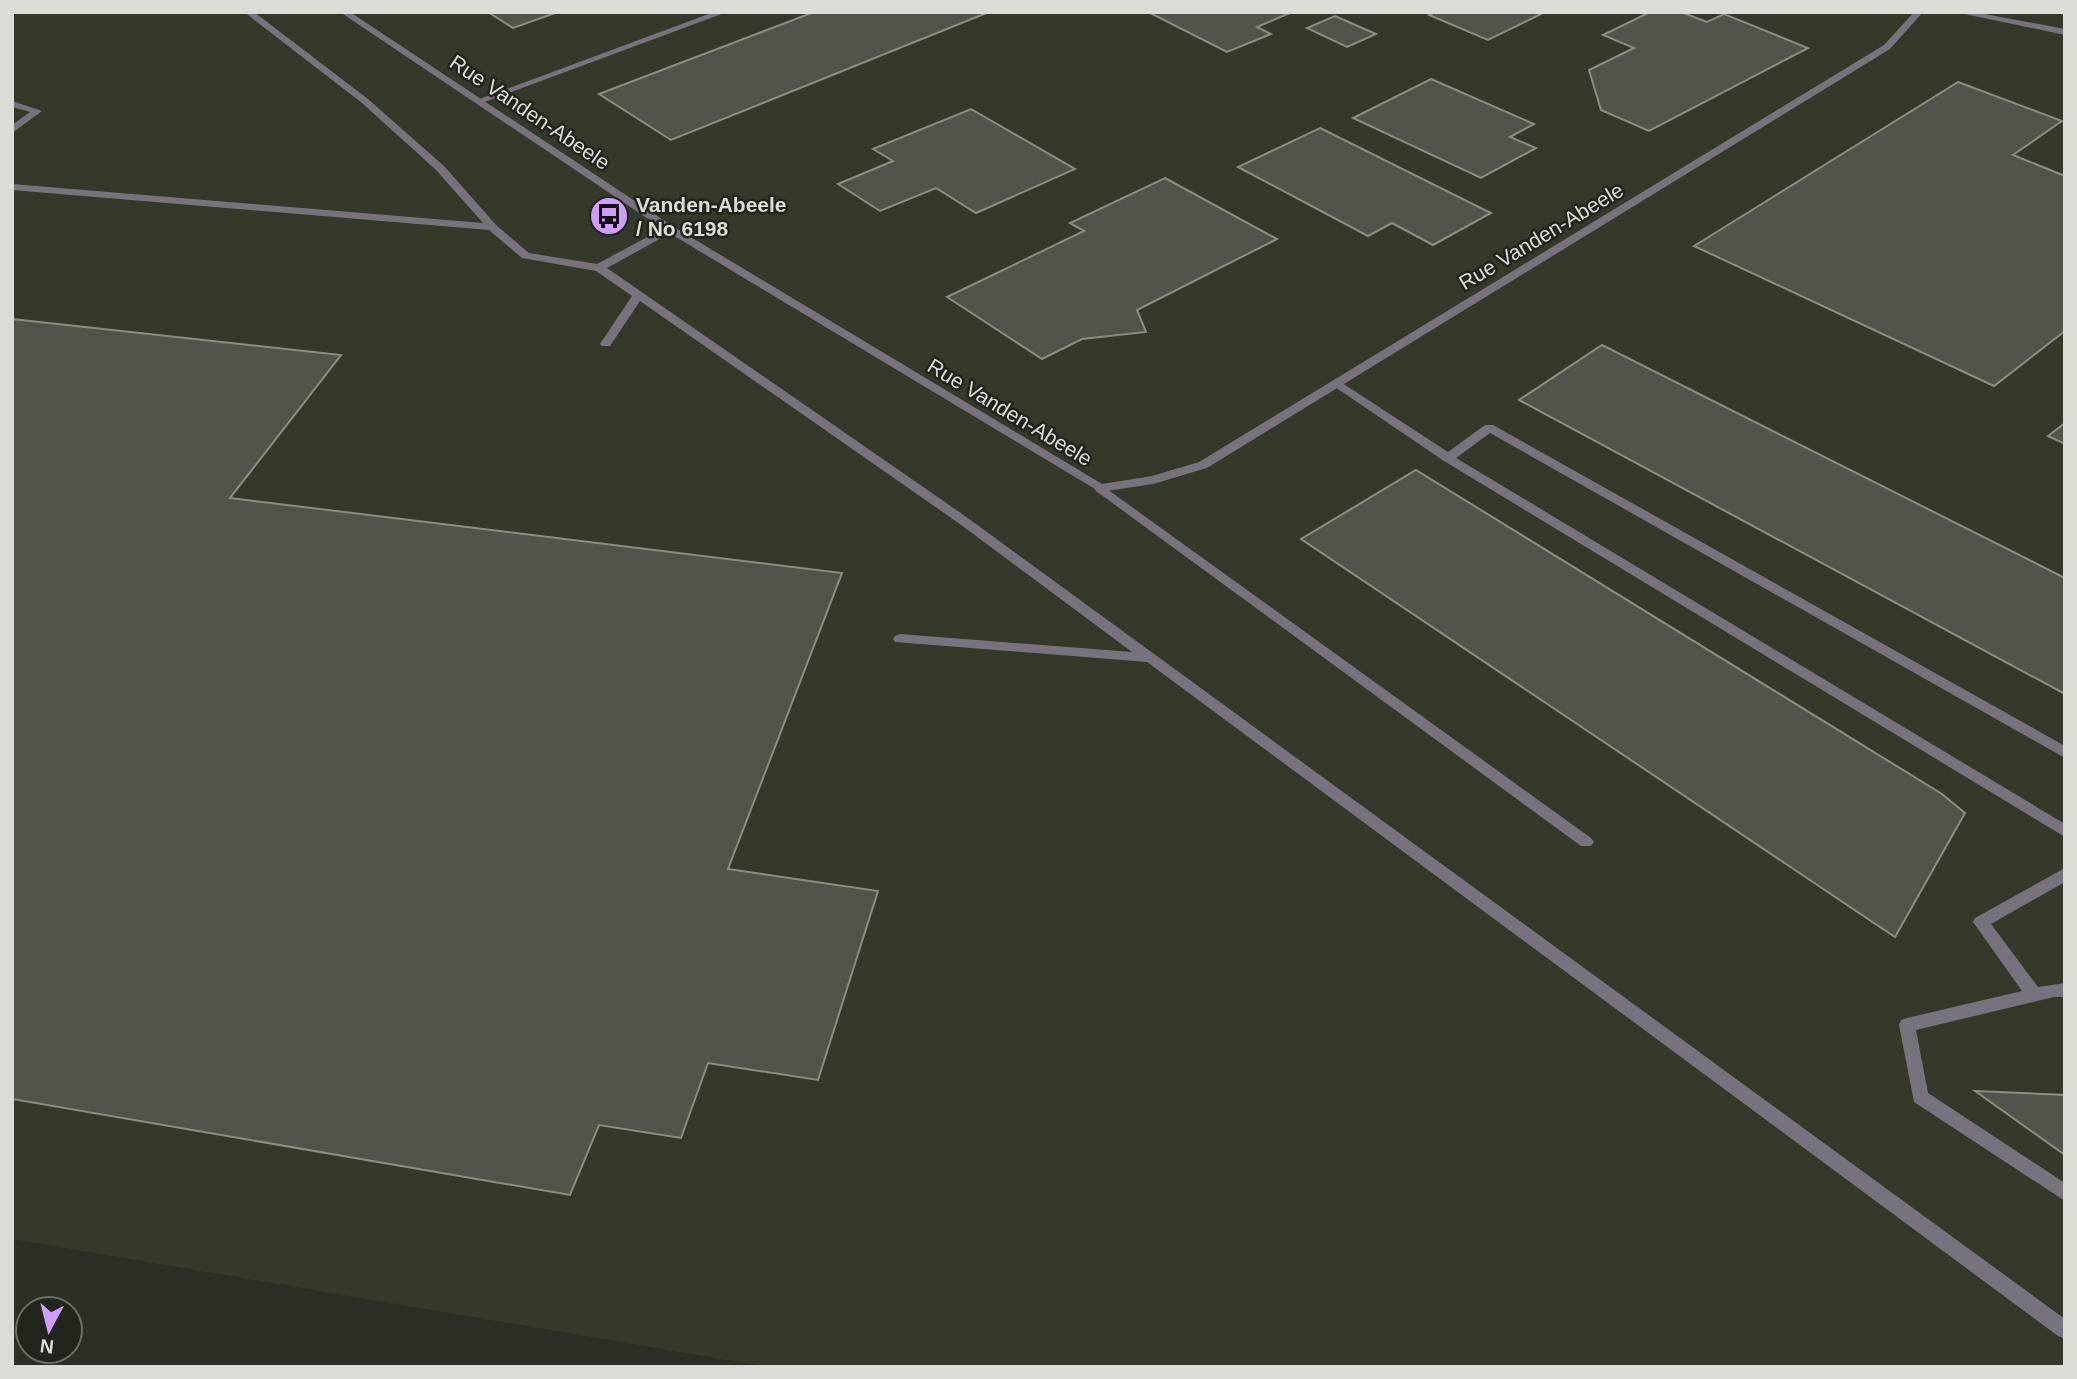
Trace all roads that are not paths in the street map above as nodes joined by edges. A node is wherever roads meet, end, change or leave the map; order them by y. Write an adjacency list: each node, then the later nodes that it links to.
1 (248, 12): 13 (street)
2 (344, 12): 7 (street, Rue Vanden-Abeele)
3 (723, 12): 7 (street)
4 (1919, 12): 18 (street, Rue Vanden-Abeele)
5 (1959, 12): 6 (street)
6 (2065, 32)
7 (479, 101): 14 (street, Rue Vanden-Abeele)
8 (12, 104): 9 (street)
9 (12, 130)
10 (12, 187): 11 (street)
11 (25, 188): 12 (street); 13 (street)
12 (12, 200)
13 (492, 227): 15 (street)
14 (670, 229): 15 (street); 20 (street, Rue Vanden-Abeele)
15 (599, 268): 16 (street)
16 (638, 296): 17 (street); 22 (street)
17 (606, 344)
18 (1336, 383): 19 (street); 20 (street, Rue Vanden-Abeele)
19 (1448, 458): 23 (street); 24 (street)
20 (1100, 488): 25 (street)
21 (900, 639): 22 (street)
22 (1153, 658): 30 (street)
23 (2065, 753)
24 (2065, 831)
25 (1586, 842)
26 (2065, 874): 28 (street)
27 (2065, 990): 28 (street)
28 (2034, 995): 29 (street)
29 (2065, 1193)
30 (2065, 1330)

